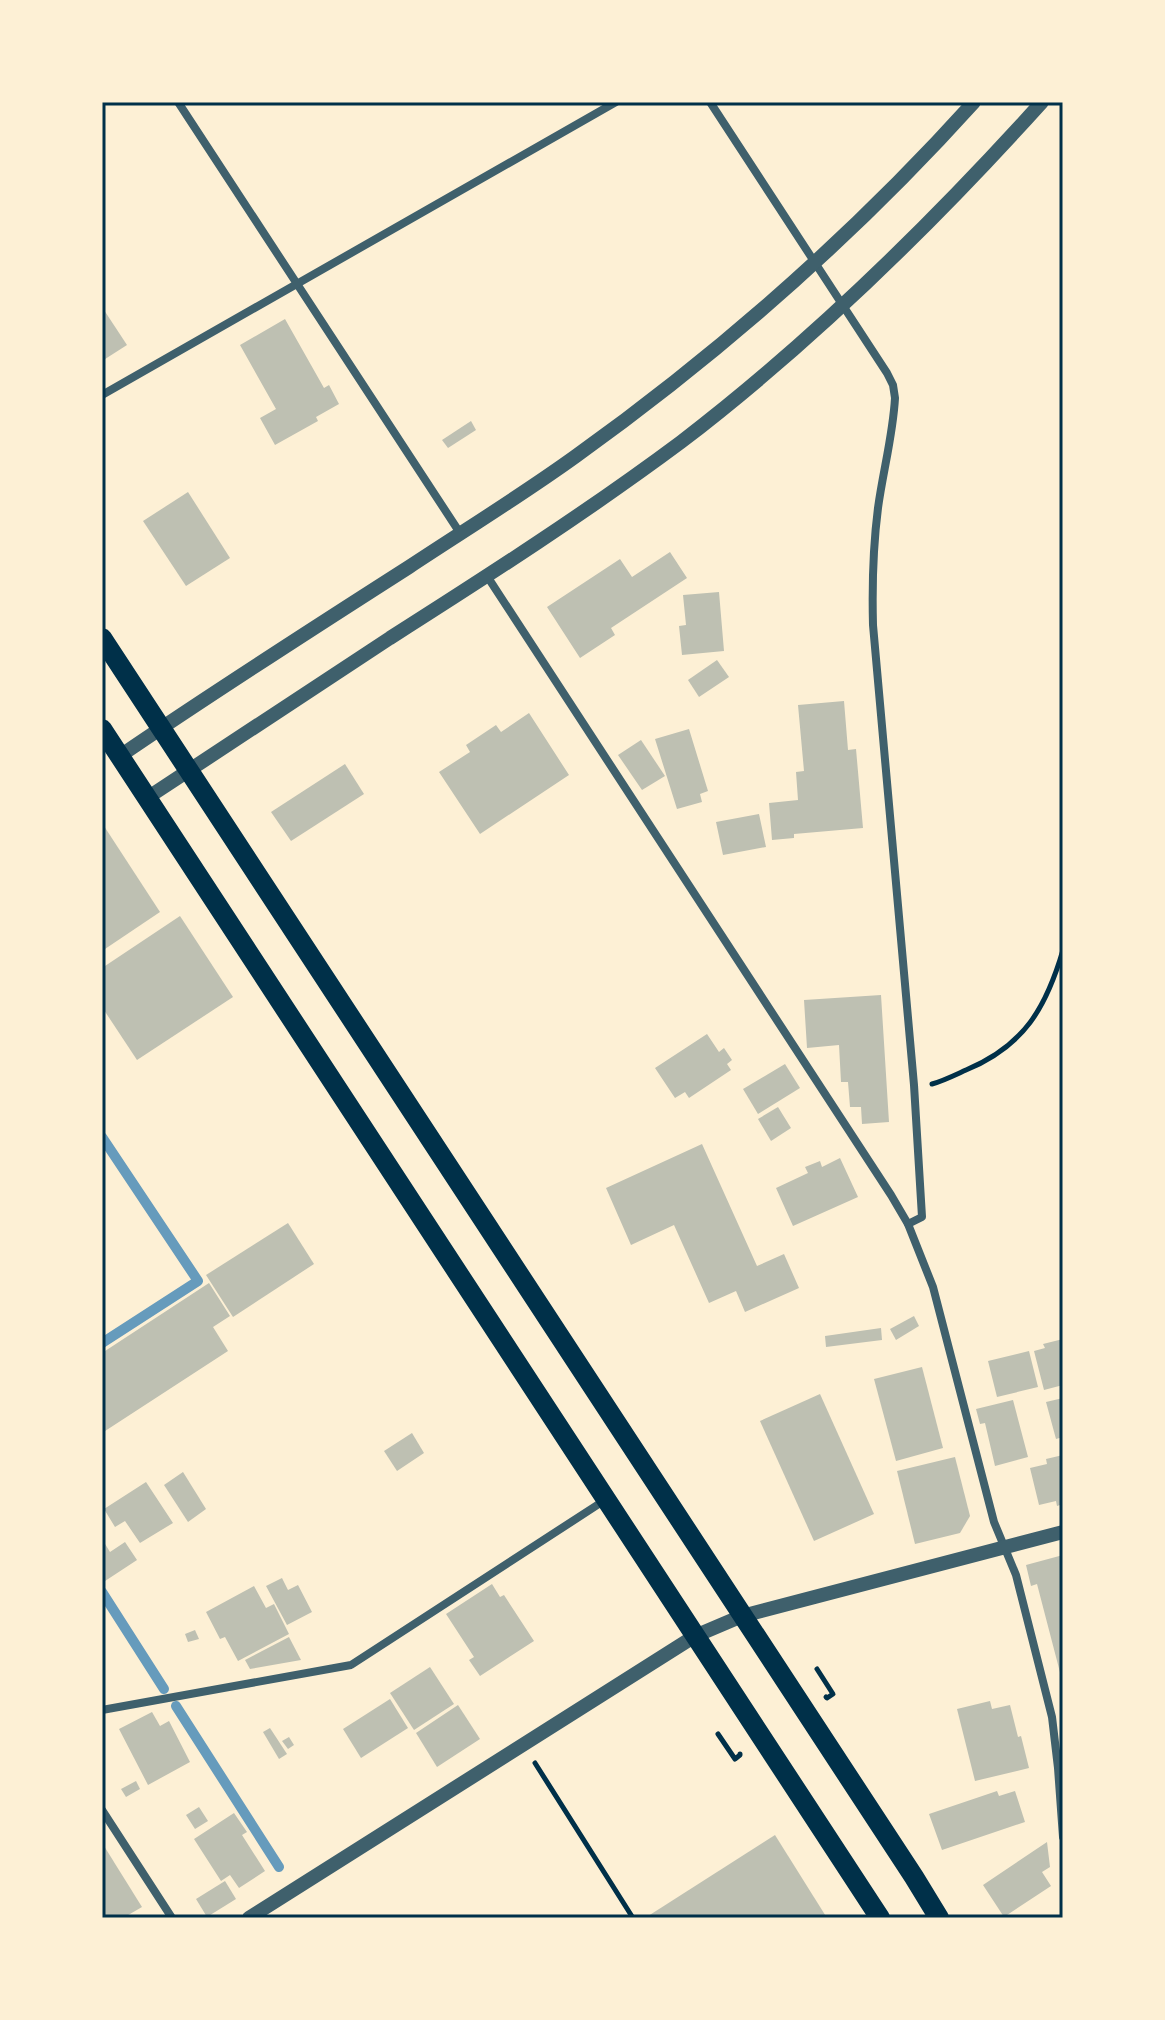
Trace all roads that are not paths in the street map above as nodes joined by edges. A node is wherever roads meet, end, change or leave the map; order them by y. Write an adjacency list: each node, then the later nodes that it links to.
1 (178, 102): 7 (street)
2 (616, 102): 7 (street)
3 (710, 102): 6 (street)
4 (974, 102): 6 (street)
5 (1042, 102): 8 (street)
6 (815, 263): 8 (street); 10 (street)
7 (297, 284): 9 (street); 10 (street)
8 (843, 305): 11 (street); 18 (street)
9 (102, 395)
10 (460, 533): 13 (street)
11 (487, 576): 16 (street); 18 (street)
12 (102, 638): 13 (main road)
13 (160, 728): 15 (street); 16 (main road)
14 (102, 729): 15 (main road)
15 (120, 756): 17 (main road)
16 (189, 770): 17 (street); 22 (main road)
17 (147, 798): 19 (main road)
18 (908, 1224): 21 (street)
19 (605, 1500): 23 (main road); 24 (street)
20 (1063, 1532): 21 (street)
21 (1004, 1547): 22 (street); 26 (street)
22 (742, 1616): 23 (street); 30 (main road)
23 (695, 1636): 28 (street); 29 (main road)
24 (102, 1710)
25 (102, 1810): 27 (street)
26 (1063, 1837)
27 (172, 1918)
28 (249, 1918)
29 (880, 1918)
30 (939, 1918)

